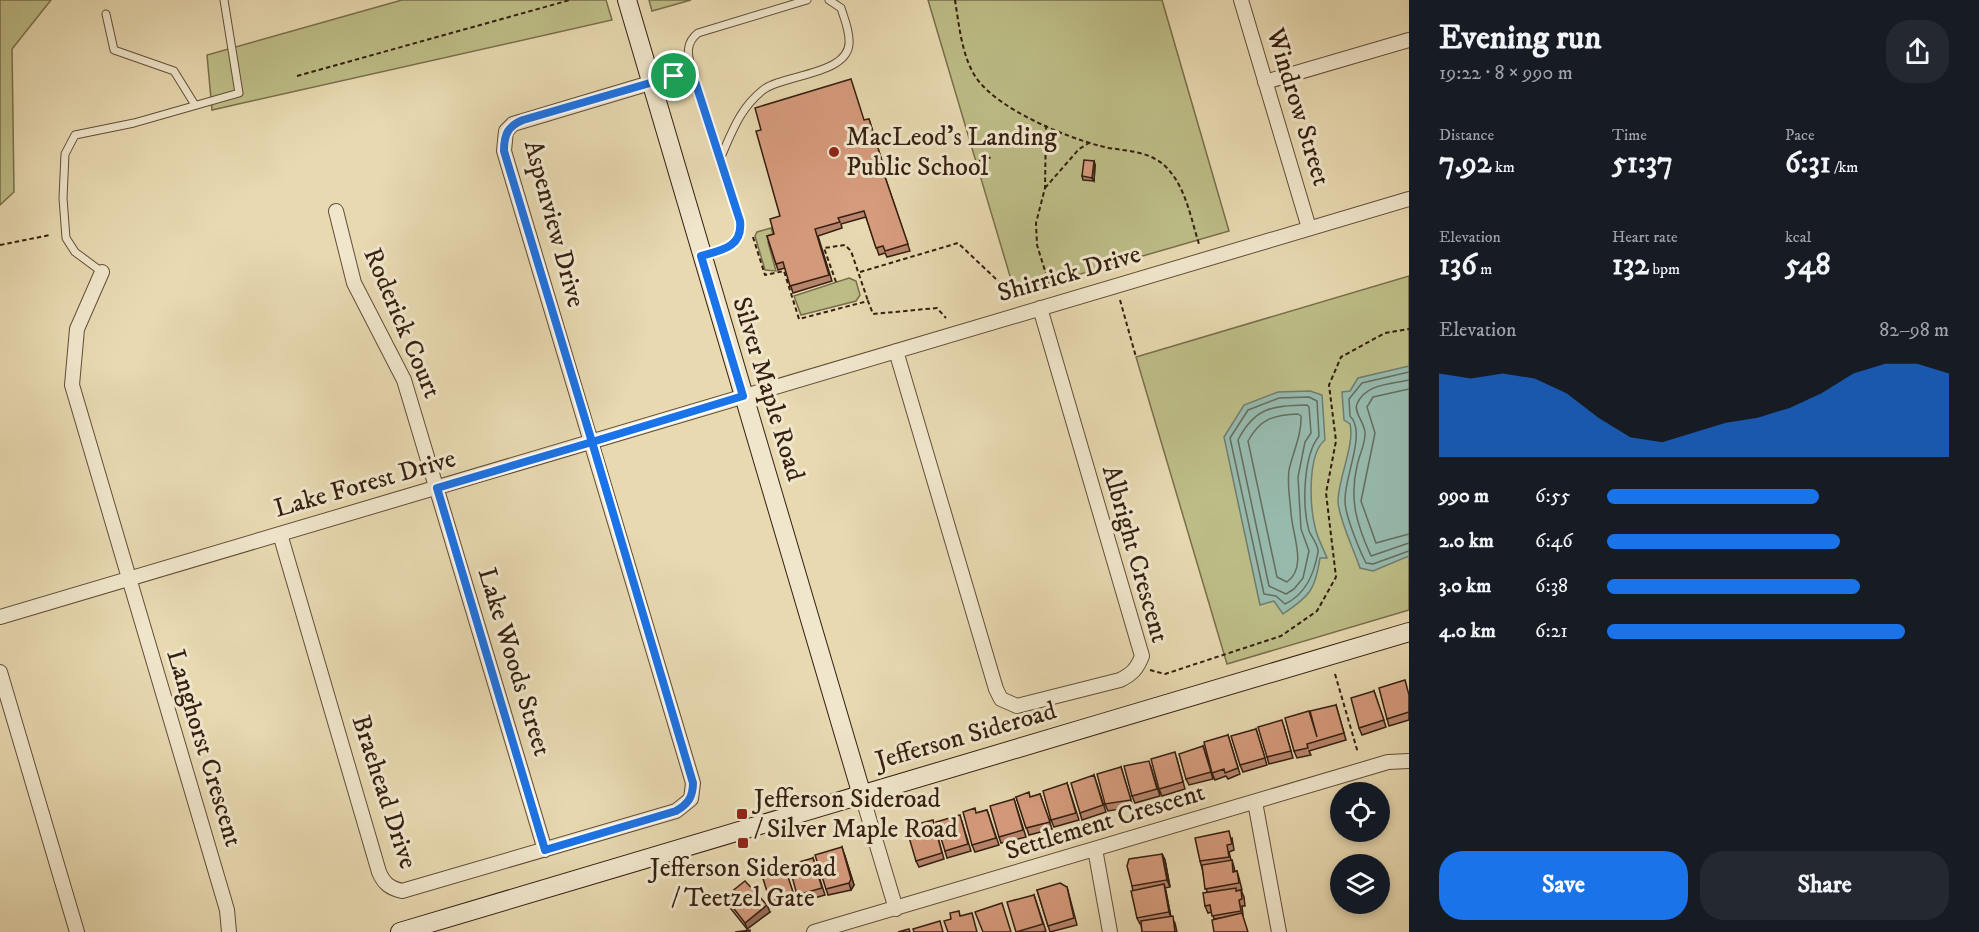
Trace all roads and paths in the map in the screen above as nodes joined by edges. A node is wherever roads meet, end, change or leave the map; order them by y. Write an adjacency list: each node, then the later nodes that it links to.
1 (224, 0): 14 (lane)
2 (570, 0): 11 (path)
3 (627, 0): 13 (street, Silver Maple Road)
4 (807, 0): 10 (lane)
5 (829, 0): 18 (lane)
6 (955, 0): 15 (path)
7 (1241, 0): 12 (street, Windrow Street)
8 (106, 14): 14 (lane)
9 (1409, 40): 12 (street)
10 (693, 75): 13 (lane); 18 (lane)
11 (297, 76)
12 (1265, 82): 23 (street, Windrow Street)
13 (650, 83): 28 (street, Silver Maple Road); 42 (street, Aspenview Drive)
14 (195, 105): 29 (lane)
15 (1046, 125): 16 (path); 20 (path)
16 (1090, 142): 20 (path); 26 (path)
17 (992, 157): 19 (path)
18 (720, 159): 28 (lane)
19 (936, 174)
20 (1045, 188): 33 (path)
21 (1409, 199): 23 (street, Shirrick Drive)
22 (336, 211): 43 (street, Roderick Court)
23 (1309, 228): 32 (street, Shirrick Drive)
24 (50, 235): 27 (path)
25 (753, 237): 35 (path)
26 (1198, 244)
27 (0, 245)
28 (701, 256): 41 (street, Silver Maple Road)
29 (102, 272): 45 (street, Langhorst Crescent)
30 (860, 272): 31 (path); 34 (path); 35 (path)
31 (836, 282)
32 (1116, 286): 36 (street, Shirrick Drive); 40 (path)
33 (1050, 288)
34 (1015, 297)
35 (868, 301): 37 (path)
36 (1040, 308): 39 (street, Shirrick Drive); 39 (street, Albright Crescent)
37 (946, 318)
38 (1409, 329): 48 (path)
39 (896, 351): 41 (street, Shirrick Drive)
40 (1136, 357)
41 (743, 396): 42 (street, Lake Forest Drive); 53 (street, Silver Maple Road)
42 (592, 442): 43 (street, Lake Forest Drive); 56 (street, Braehead Drive)
43 (437, 488): 44 (street, Lake Forest Drive); 56 (street, Lake Woods Street)
44 (280, 534): 45 (street, Lake Forest Drive); 56 (street, Braehead Drive)
45 (128, 579): 46 (street, Lake Forest Drive); 59 (street, Langhorst Crescent)
46 (0, 617)
47 (1409, 632): 53 (street, Jefferson Sideroad)
48 (1150, 670)
49 (0, 672): 58 (street)
50 (1335, 674): 51 (path)
51 (1358, 753)
52 (1409, 762): 54 (street, Settlement Crescent)
53 (861, 792): 57 (street); 60 (street, Jefferson Sideroad)
54 (1255, 802): 55 (street, Settlement Crescent); 63 (street)
55 (1095, 849): 57 (street, Settlement Crescent); 62 (street)
56 (545, 850)
57 (896, 909): 61 (street, Settlement Crescent)
58 (77, 932)
59 (229, 932)
60 (400, 932)
61 (814, 932)
62 (1110, 932)
63 (1279, 932)

